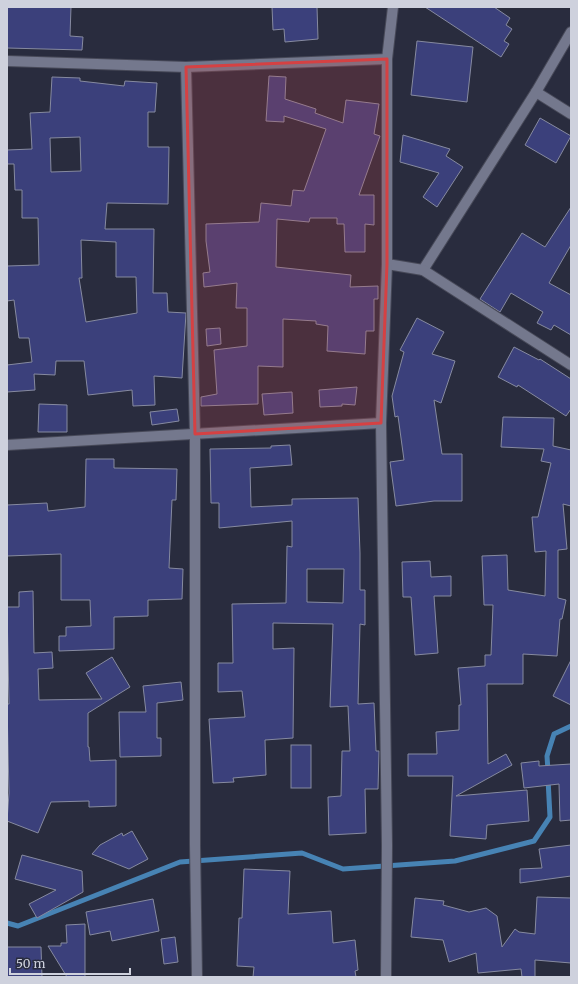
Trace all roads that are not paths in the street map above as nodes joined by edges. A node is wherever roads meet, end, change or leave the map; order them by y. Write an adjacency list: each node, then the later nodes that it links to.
1 (393, 7): 3 (street)
2 (571, 32): 6 (street)
3 (387, 59): 5 (street); 8 (street)
4 (7, 61): 5 (street)
5 (186, 67): 12 (street)
6 (536, 92): 7 (street); 9 (street)
7 (571, 114)
8 (386, 264): 9 (street); 11 (street)
9 (423, 270): 10 (street)
10 (571, 365)
11 (381, 423): 12 (street); 15 (street)
12 (195, 434): 13 (street); 14 (street)
13 (7, 445)
14 (197, 977)
15 (386, 977)

